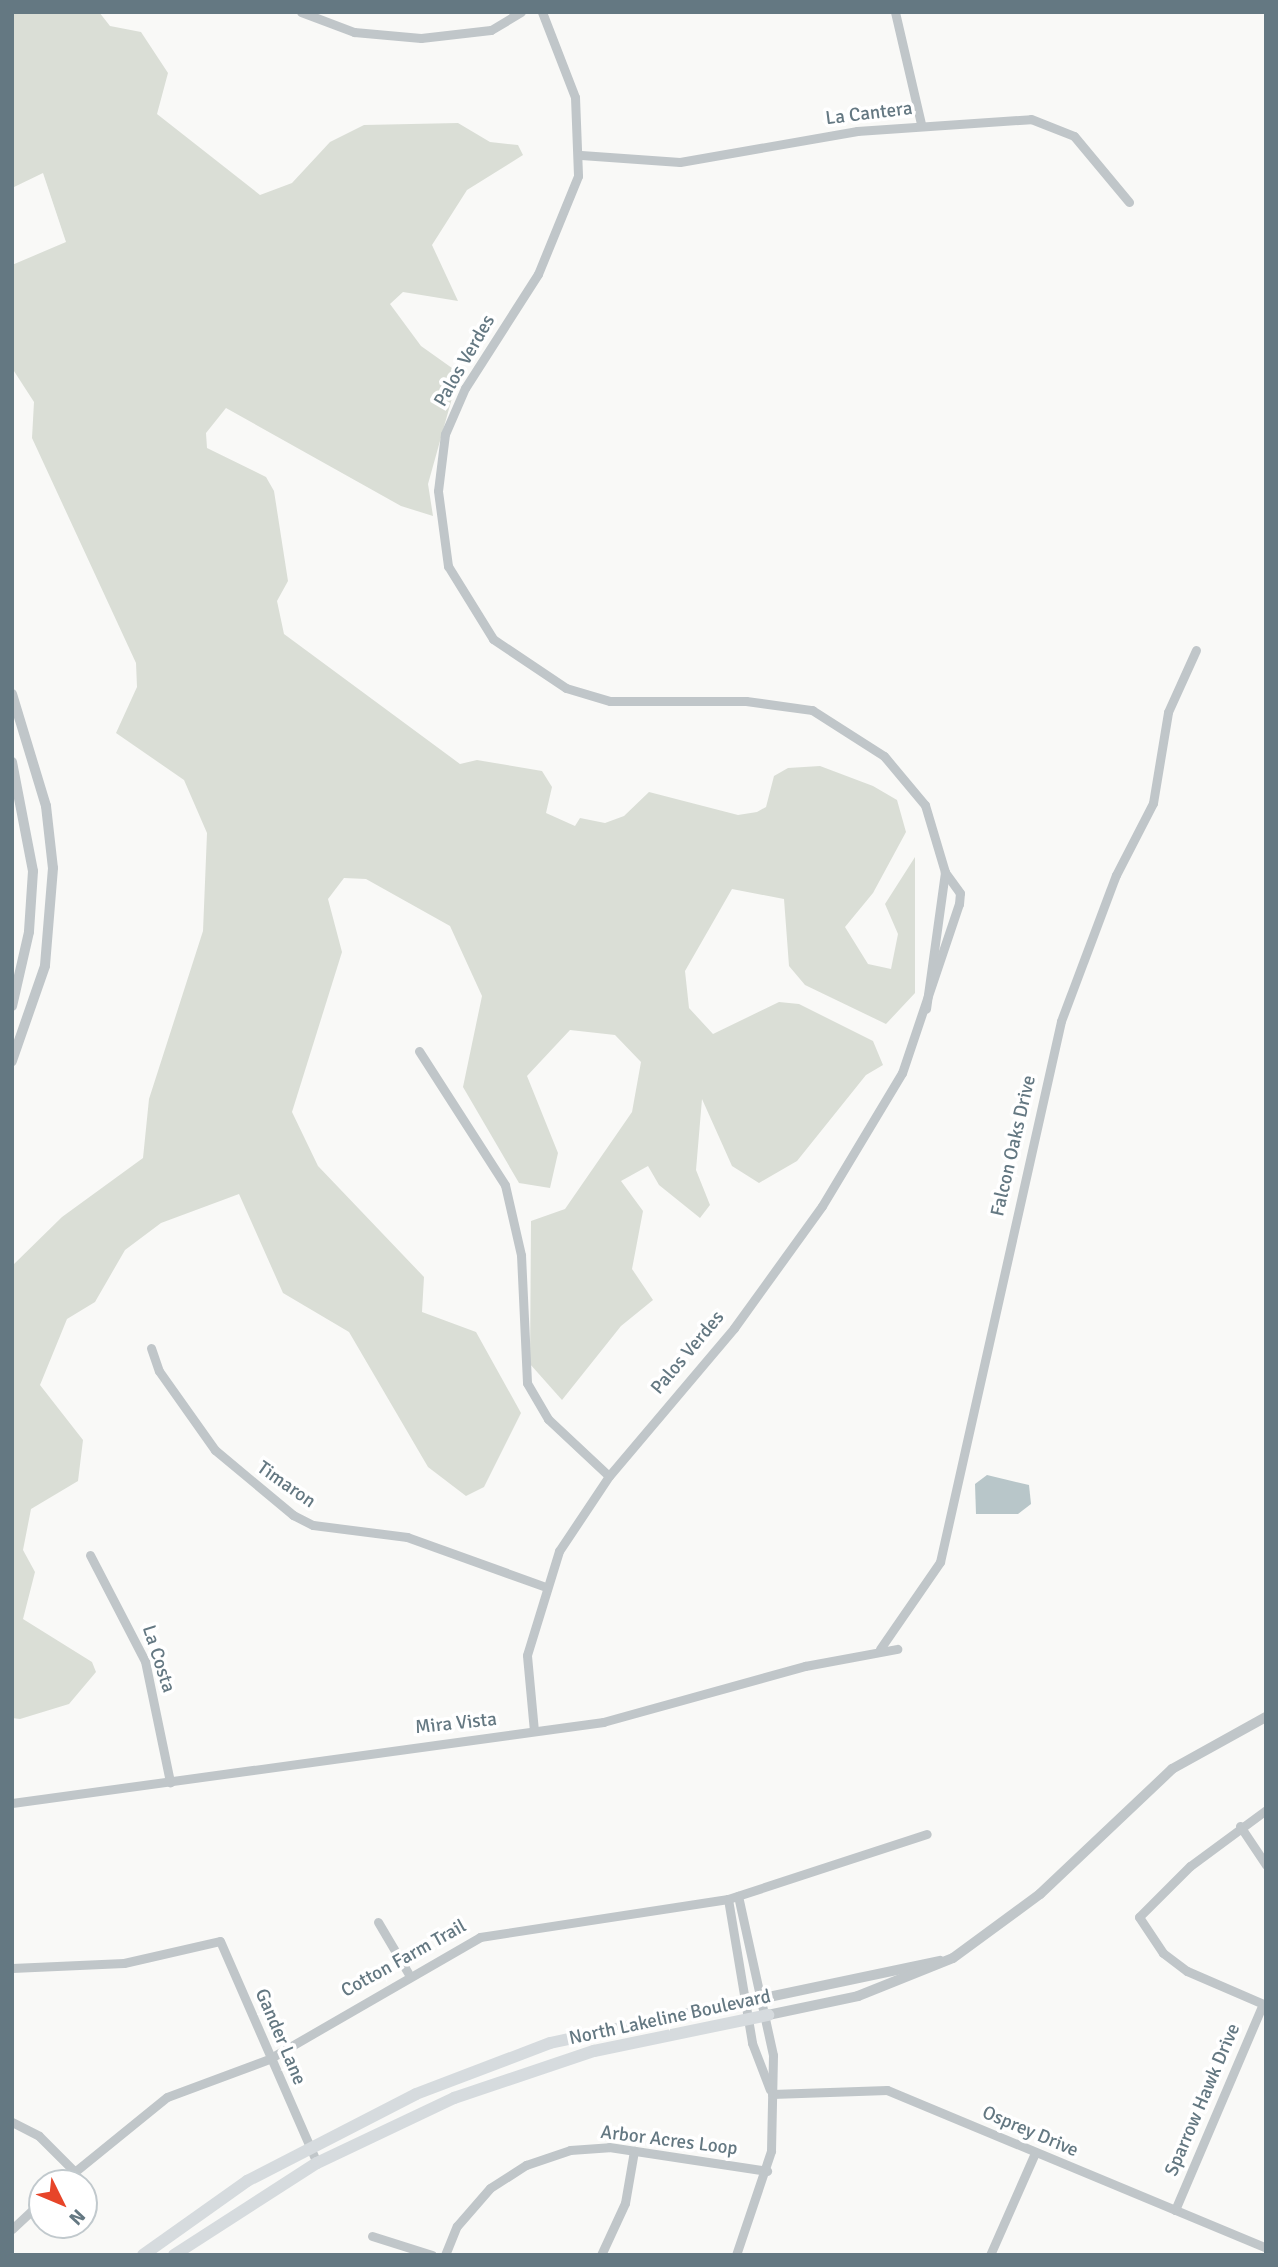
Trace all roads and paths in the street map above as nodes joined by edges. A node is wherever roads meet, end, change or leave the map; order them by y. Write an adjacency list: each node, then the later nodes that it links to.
1 (301, 12): 2 (street)
2 (521, 12)
3 (542, 12): 6 (street, Palos Verdes)
4 (895, 12): 5 (street)
5 (921, 124): 6 (street, La Cantera); 7 (street, La Cantera)
6 (581, 155): 11 (street, Palos Verdes)
7 (1129, 202)
8 (1196, 650): 20 (street, Falcon Oaks Drive)
9 (12, 694): 15 (street)
10 (12, 762): 12 (street)
11 (945, 872): 13 (street, Palos Verdes); 13 (street, Palos Verdes)
12 (12, 1006)
13 (926, 1009): 17 (street, Palos Verdes)
14 (419, 1051): 17 (street)
15 (13, 1058)
16 (151, 1348): 19 (street, Timaron)
17 (609, 1476): 19 (street, Palos Verdes)
18 (90, 1555): 24 (street, La Costa)
19 (543, 1586): 23 (street, Palos Verdes)
20 (880, 1649): 21 (street, Mira Vista); 23 (street, Mira Vista)
21 (897, 1649)
22 (1266, 1717): 33 (street, North Lakeline Boulevard)
23 (534, 1731): 24 (street, Mira Vista)
24 (170, 1782): 25 (street, Mira Vista)
25 (12, 1803)
26 (1266, 1810): 27 (street)
27 (1240, 1826): 29 (street); 38 (street)
28 (927, 1834): 30 (street, Cotton Farm Trail)
29 (1266, 1865)
30 (738, 1896): 31 (street, Cotton Farm Trail); 36 (street)
31 (727, 1899): 35 (street, Cotton Farm Trail); 37 (street)
32 (377, 1922): 35 (street)
33 (953, 1958): 36 (street, North Lakeline Boulevard); 39 (street, North Lakeline Boulevard)
34 (12, 1968): 41 (street, Gander Lane)
35 (408, 1973): 41 (street, Cotton Farm Trail)
36 (764, 1997): 37 (main road, North Lakeline Boulevard); 39 (street)
37 (743, 2000): 40 (street); 44 (main road, North Lakeline Boulevard)
38 (1264, 2005): 51 (street, Sparrow Hawk Drive)
39 (768, 2015): 40 (main road, North Lakeline Boulevard); 42 (street)
40 (747, 2018): 42 (street); 47 (main road, North Lakeline Boulevard)
41 (269, 2059): 44 (street, Gander Lane); 49 (street, Cotton Farm Trail)
42 (772, 2094): 46 (street, Osprey Drive); 50 (street)
43 (12, 2122): 48 (street)
44 (309, 2146): 47 (street, Gander Lane); 56 (main road, North Lakeline Boulevard)
45 (634, 2151): 50 (street, Arbor Acres Loop); 59 (street, Arbor Acres Loop); 60 (street)
46 (1035, 2153): 51 (street, Osprey Drive); 62 (street)
47 (317, 2163): 57 (main road, North Lakeline Boulevard)
48 (72, 2169)
49 (77, 2169)
50 (767, 2171): 61 (street)
51 (1175, 2210): 55 (street, Osprey Drive)
52 (28, 2214): 53 (street)
53 (12, 2229)
54 (372, 2236): 58 (street)
55 (1266, 2248)
56 (143, 2255)
57 (174, 2255)
58 (432, 2255)
59 (445, 2255)
60 (601, 2255)
61 (736, 2255)
62 (990, 2255)

